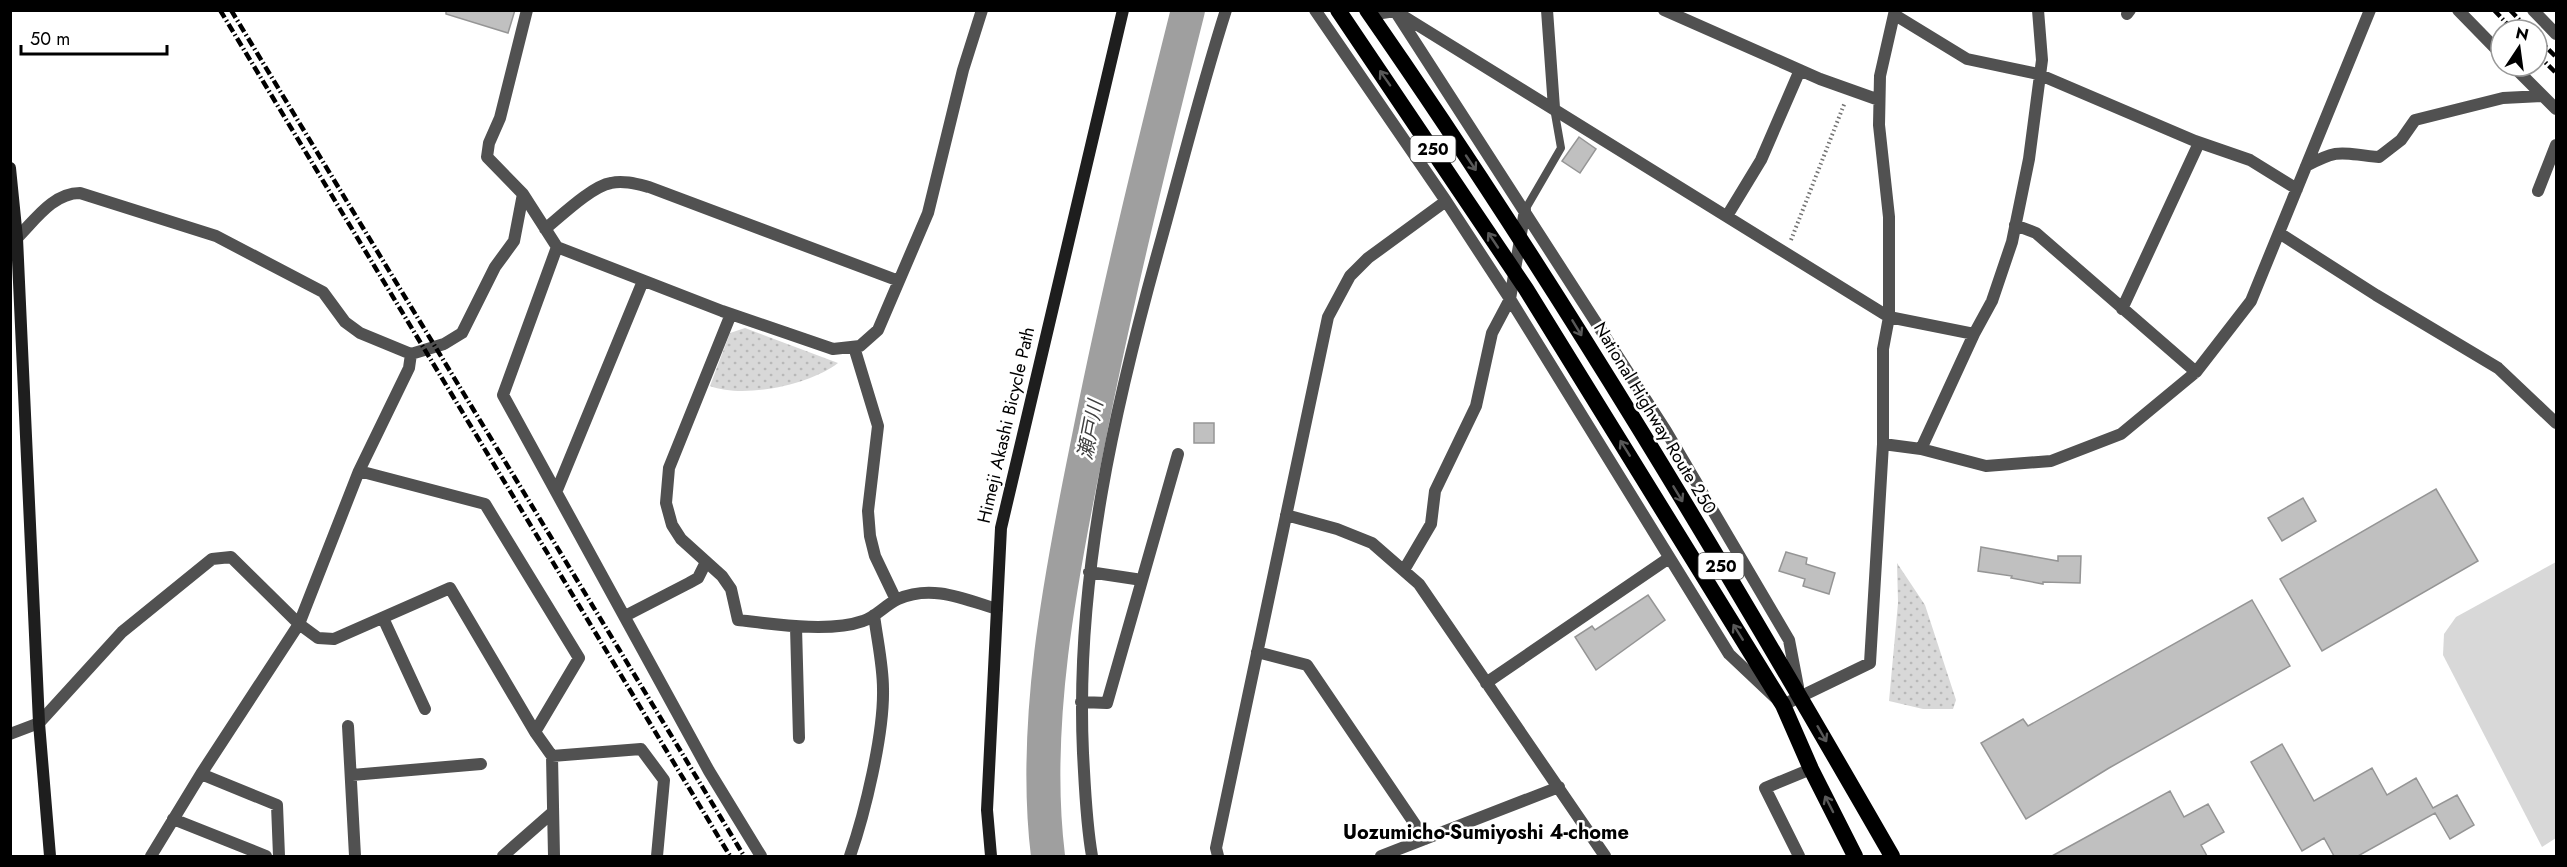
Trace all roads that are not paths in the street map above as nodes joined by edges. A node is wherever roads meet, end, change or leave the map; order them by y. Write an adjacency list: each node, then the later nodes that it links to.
1 (527, 10): 31 (street)
2 (982, 10): 41 (street)
3 (1123, 10): 64 (main road, Himeji Akashi Bicycle Path)
4 (1226, 10): 61 (street)
5 (1315, 10): 32 (street)
6 (1338, 10): 74 (highway, 250, one-way to 6)
7 (1367, 10): 14 (street); 72 (highway, National Highway Route 250 / 250, one-way to 72)
8 (1547, 10): 23 (street)
9 (1664, 10): 18 (street)
10 (2038, 10): 19 (street)
11 (2370, 10): 27 (street)
12 (2458, 10): 17 (street)
13 (2533, 10): 16 (street)
14 (1395, 11): 23 (street); 33 (street)
15 (1895, 13): 19 (street); 22 (street)
16 (2556, 34)
17 (2489, 42)
18 (1800, 70): 22 (street); 34 (street)
19 (2038, 74): 25 (street); 35 (street)
20 (2525, 78): 21 (street)
21 (2543, 96): 24 (street); 27 (street)
22 (1879, 100): 46 (street)
23 (1554, 108): 33 (lane); 34 (street)
24 (2556, 109)
25 (2199, 143): 29 (street); 44 (street)
26 (2556, 145): 30 (street)
27 (2306, 166): 29 (street)
28 (10, 168): 38 (main road)
29 (2298, 189): 37 (street)
30 (2538, 191)
31 (523, 194): 36 (street); 49 (street)
32 (1446, 201): 43 (street); 57 (street)
33 (1525, 210): 43 (street); 72 (street)
34 (1727, 216): 46 (street)
35 (2015, 225): 44 (street); 47 (street)
36 (545, 229): 39 (street); 41 (street)
37 (2279, 233): 50 (street); 51 (street)
38 (14, 236): 42 (main road); 49 (street)
39 (556, 247): 40 (street); 56 (street)
40 (643, 281): 45 (street); 56 (street)
41 (899, 281): 48 (street)
42 (15, 298): 76 (main road)
43 (1510, 299): 58 (street); 60 (street)
44 (2122, 309): 50 (street)
45 (731, 314): 48 (street); 59 (street)
46 (1889, 317): 47 (street); 52 (street)
47 (1974, 334): 53 (street)
48 (854, 347): 63 (street)
49 (411, 354): 55 (street)
50 (2196, 372): 53 (street)
51 (2556, 423)
52 (1883, 444): 53 (street); 72 (street)
53 (1921, 449)
54 (1178, 454): 62 (street)
55 (359, 471): 68 (street); 78 (street)
56 (557, 490): 66 (street)
57 (1286, 515): 60 (street); 70 (street)
58 (1668, 558): 71 (street); 74 (street)
59 (706, 562): 66 (street); 69 (street)
60 (1404, 570): 71 (street)
61 (1089, 572): 62 (street); 73 (street)
62 (1142, 580): 73 (street)
63 (896, 600): 64 (street); 65 (street)
64 (997, 609): 100 (main road, Himeji Akashi Bicycle Path)
65 (874, 615): 69 (street); 99 (street)
66 (624, 616): 98 (street)
67 (383, 618): 68 (street); 75 (street); 78 (street)
68 (299, 624): 76 (street); 84 (street)
69 (796, 627): 80 (street)
70 (1257, 652): 89 (street); 102 (street)
71 (1486, 683): 86 (street)
72 (1800, 696): 74 (street); 107 (highway, National Highway Route 250 / 250, one-way to 107)
73 (1081, 702): 101 (street)
74 (1783, 705): 83 (highway, 250)
75 (425, 709)
76 (39, 723): 79 (street); 90 (main road)
77 (348, 726): 85 (street)
78 (535, 732): 81 (street)
79 (10, 734)
80 (799, 738)
81 (552, 756): 87 (street); 97 (street)
82 (481, 764): 85 (street)
83 (1811, 769): 105 (street); 106 (highway, 250, one-way to 83)
84 (201, 774): 88 (street); 93 (street)
85 (352, 775): 94 (street)
86 (1560, 787): 89 (street); 104 (street)
87 (553, 812): 95 (street); 96 (street)
88 (173, 819): 91 (street); 92 (street)
89 (1425, 839): 103 (street)
90 (50, 856)
91 (151, 856)
92 (266, 856)
93 (279, 856)
94 (356, 856)
95 (503, 856)
96 (554, 856)
97 (657, 856)
98 (761, 856)
99 (850, 856)
100 (991, 856)
101 (1092, 856)
102 (1218, 856)
103 (1381, 856)
104 (1605, 856)
105 (1799, 856)
106 (1855, 856)
107 (1892, 856)

